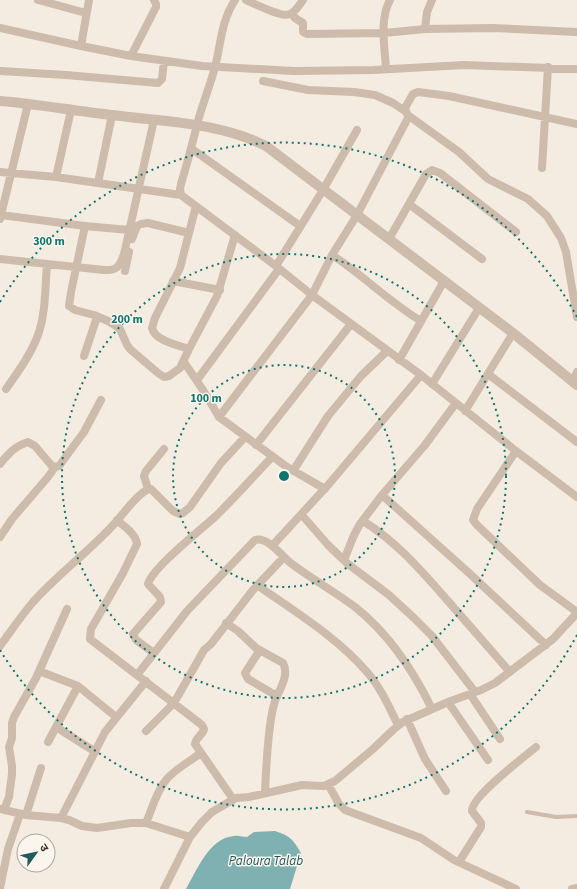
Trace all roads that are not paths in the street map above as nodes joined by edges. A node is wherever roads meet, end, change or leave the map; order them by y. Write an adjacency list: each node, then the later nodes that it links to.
1 (38, 0): 9 (street)
2 (89, 0): 10 (street)
3 (154, 0): 17 (street)
4 (235, 0): 19 (street)
5 (246, 0): 11 (street)
6 (303, 0): 11 (street)
7 (390, 0): 15 (street)
8 (432, 0): 13 (street)
9 (56, 3): 10 (street)
10 (86, 13): 16 (street)
11 (292, 14): 15 (street)
12 (0, 28): 16 (street)
13 (425, 29): 14 (street); 15 (street)
14 (577, 32)
15 (384, 33): 21 (street)
16 (81, 46): 17 (street)
17 (131, 56): 18 (street)
18 (164, 61): 19 (street); 23 (street)
19 (215, 66): 21 (street); 33 (street)
20 (548, 67): 21 (street); 22 (street); 30 (street)
21 (386, 69)
22 (577, 69)
23 (0, 71)
24 (263, 81): 28 (street)
25 (0, 101): 26 (street)
26 (28, 104): 27 (street); 38 (street)
27 (71, 110): 29 (street); 39 (street)
28 (407, 113): 30 (street); 46 (street); 68 (street)
29 (112, 115): 31 (street); 40 (street)
30 (546, 118): 32 (street); 36 (street)
31 (154, 120): 33 (street); 41 (street)
32 (577, 124)
33 (197, 125): 35 (street); 42 (street)
34 (357, 130): 42 (street)
35 (192, 149): 43 (street); 49 (street)
36 (542, 168)
37 (0, 172): 38 (street)
38 (10, 173): 39 (street); 47 (street)
39 (56, 177): 40 (street)
40 (98, 183): 41 (street)
41 (137, 189): 43 (street); 50 (street)
42 (323, 190): 46 (street); 49 (street)
43 (181, 195): 45 (street)
44 (409, 204): 51 (street); 54 (street); 57 (street)
45 (196, 206): 52 (street); 53 (street)
46 (357, 215): 54 (street); 55 (street)
47 (0, 217): 48 (street)
48 (85, 226): 50 (street); 59 (street)
49 (300, 226): 60 (street)
50 (129, 230): 59 (street)
51 (516, 232)
52 (189, 233): 61 (street); 62 (street)
53 (235, 235): 60 (street); 64 (street)
54 (389, 239): 63 (street)
55 (332, 255): 65 (street); 69 (street)
56 (0, 259): 58 (street)
57 (482, 259)
58 (47, 264): 59 (street); 82 (street)
59 (77, 267): 67 (street)
60 (277, 267): 65 (street); 80 (street)
61 (125, 271)
62 (173, 280): 64 (street); 72 (street)
63 (444, 281): 66 (street); 69 (street)
64 (220, 290): 72 (street)
65 (312, 295): 70 (street); 86 (street)
66 (479, 308): 71 (street); 81 (street)
67 (98, 317): 74 (street); 76 (street)
68 (577, 317)
69 (421, 321): 75 (street)
70 (351, 324): 73 (street); 89 (street)
71 (513, 333): 77 (street); 79 (street)
72 (189, 349): 76 (street)
73 (387, 351): 75 (street); 95 (street)
74 (84, 356)
75 (399, 360): 78 (street)
76 (184, 362): 80 (street)
77 (488, 374): 85 (street); 88 (street)
78 (421, 375): 81 (street); 97 (street)
79 (576, 379)
80 (196, 380): 86 (street)
81 (432, 384): 84 (street)
82 (6, 389)
83 (101, 400): 94 (street)
84 (456, 403): 85 (street); 98 (street)
85 (465, 410): 91 (street)
86 (219, 417): 87 (street)
87 (245, 437): 89 (street); 96 (street)
88 (577, 442)
89 (256, 445): 92 (street)
90 (164, 449): 96 (street)
91 (516, 451): 99 (street); 109 (street)
92 (272, 457): 95 (street); 114 (street)
93 (0, 464): 94 (street)
94 (55, 467): 103 (street)
95 (293, 471): 97 (street)
96 (148, 489): 101 (street)
97 (325, 489): 100 (street)
98 (382, 495): 102 (street); 111 (street)
99 (577, 497)
100 (302, 515): 104 (street); 106 (street)
101 (117, 520): 112 (street); 117 (street)
102 (363, 521): 106 (street); 116 (street)
103 (0, 537)
104 (272, 546): 105 (street); 114 (street)
105 (284, 557): 107 (street); 124 (street)
106 (344, 560): 120 (street)
107 (257, 585): 110 (street); 127 (street)
108 (67, 608): 115 (street)
109 (577, 613): 111 (street)
110 (226, 623): 113 (street); 122 (street)
111 (546, 645): 116 (street)
112 (0, 646)
113 (260, 650): 121 (street); 121 (street)
114 (154, 653): 117 (street)
115 (39, 671): 119 (street); 141 (street)
116 (510, 672): 120 (street)
117 (137, 675): 118 (street)
118 (146, 682): 122 (street); 125 (street)
119 (78, 686): 125 (street); 128 (street)
120 (473, 693): 123 (street); 130 (street)
121 (277, 696): 139 (street)
122 (174, 702): 129 (street); 134 (street)
123 (448, 702): 124 (street); 135 (street)
124 (432, 709): 126 (street)
125 (116, 717): 133 (street)
126 (407, 719): 127 (street); 138 (street)
127 (398, 725): 137 (street)
128 (56, 728): 131 (street); 133 (street)
129 (146, 731)
130 (500, 739)
131 (48, 742)
132 (536, 747): 150 (street)
133 (94, 751): 145 (street)
134 (201, 753): 140 (street); 146 (street)
135 (488, 760)
136 (41, 768): 143 (street)
137 (328, 784): 139 (street); 150 (street)
138 (446, 791)
139 (265, 793): 140 (street)
140 (234, 799): 147 (street)
141 (2, 809): 143 (street)
142 (527, 812): 144 (lane)
143 (23, 814): 145 (street); 148 (street)
144 (577, 816)
145 (60, 818): 146 (street)
146 (146, 823): 147 (street)
147 (190, 837): 153 (street)
148 (8, 849): 149 (street); 151 (street)
149 (0, 853)
150 (459, 862): 154 (street)
151 (0, 888)
152 (577, 888): 155 (street)
153 (164, 889)
154 (516, 889)
155 (572, 889)

